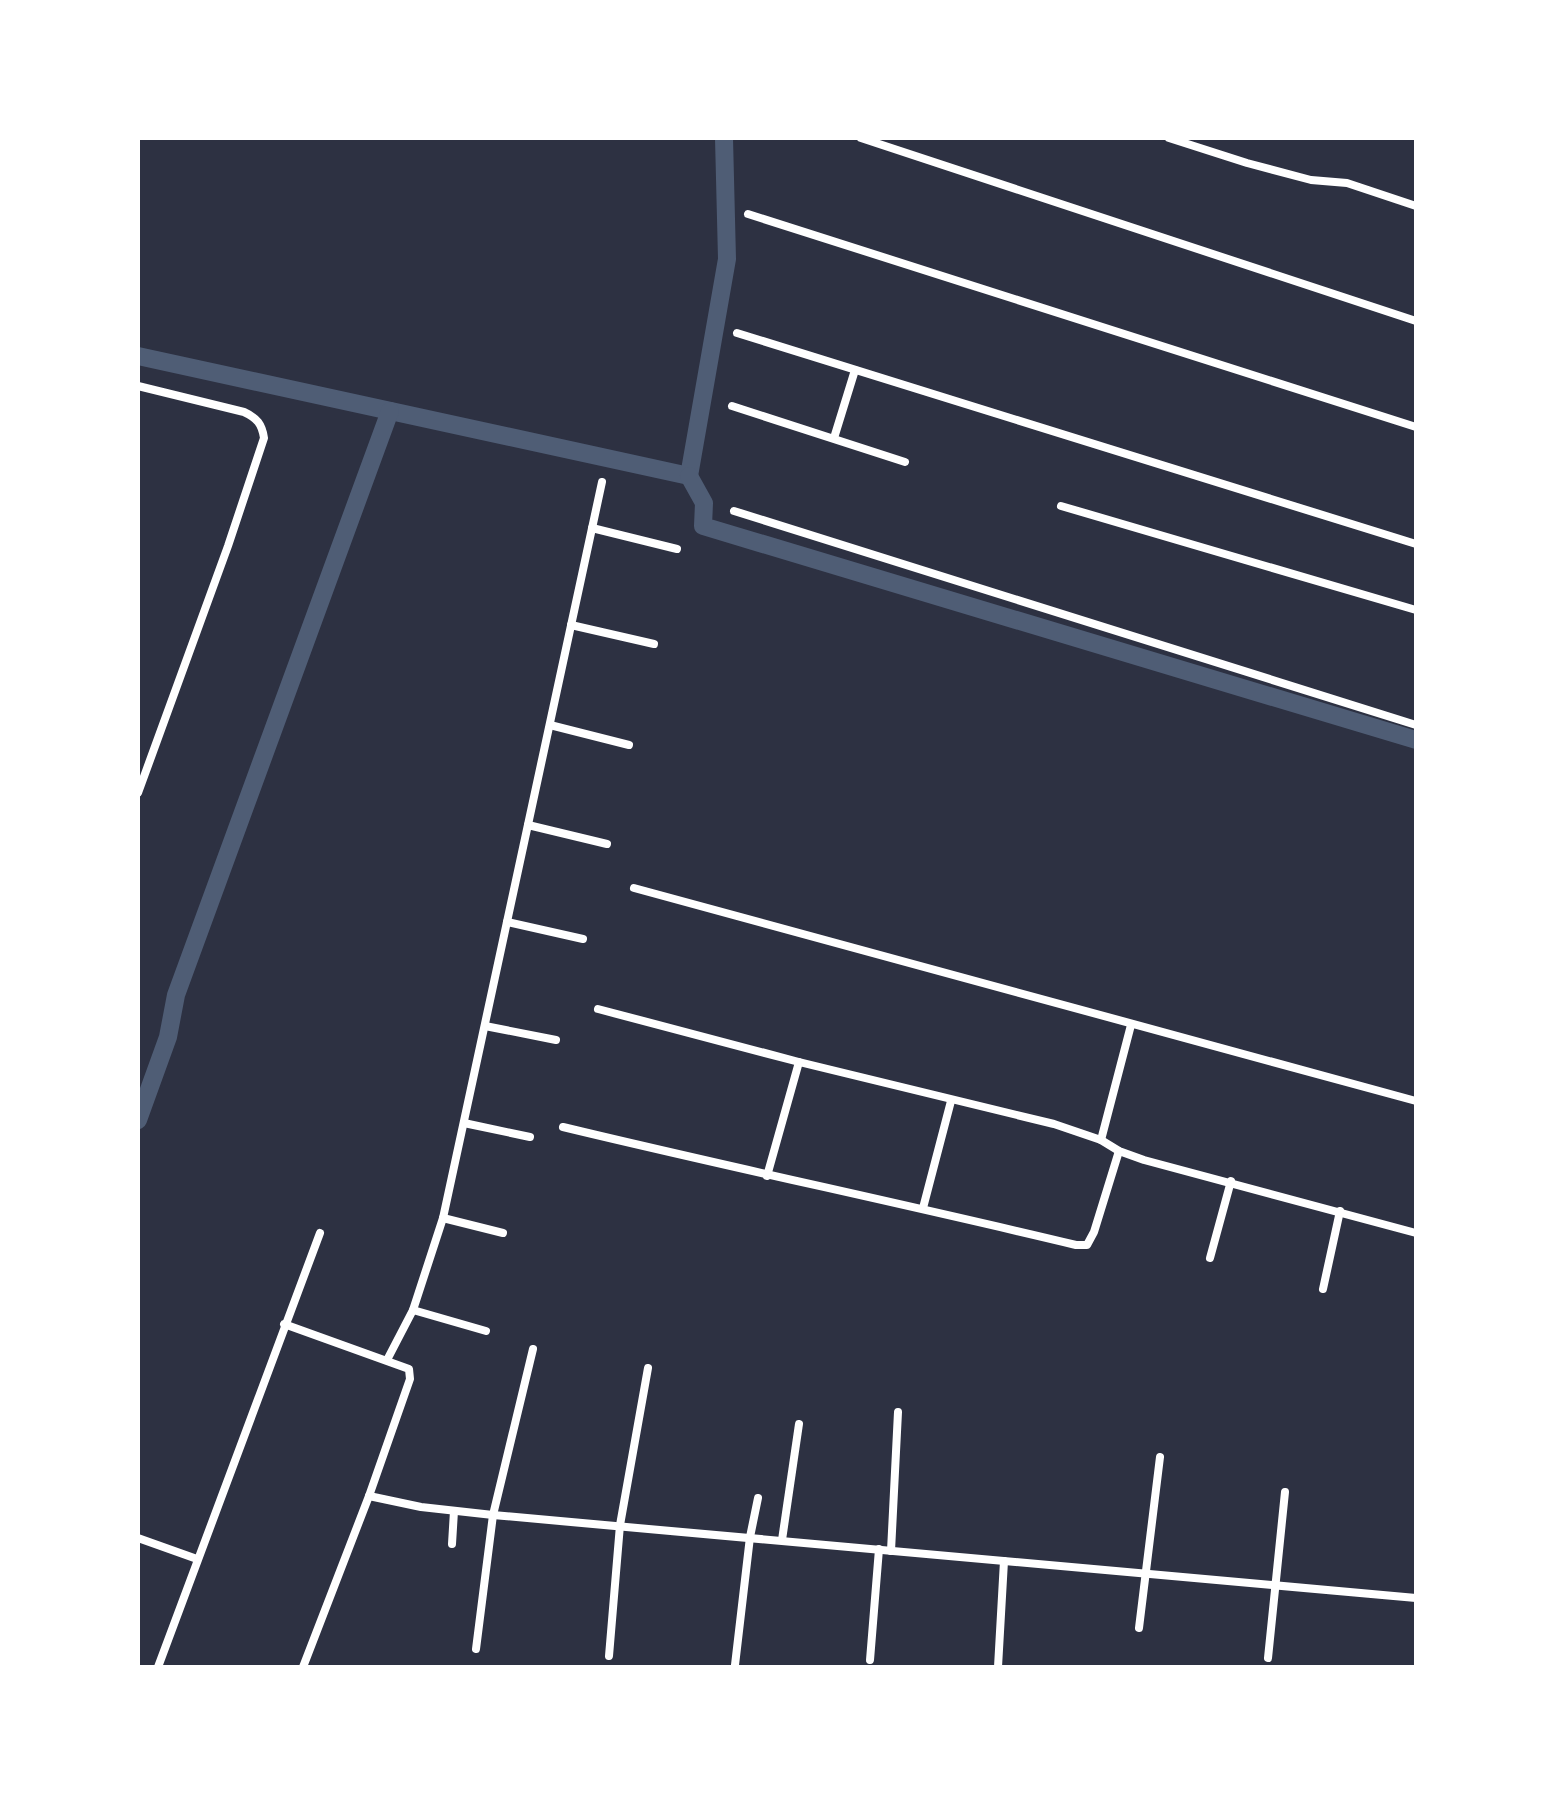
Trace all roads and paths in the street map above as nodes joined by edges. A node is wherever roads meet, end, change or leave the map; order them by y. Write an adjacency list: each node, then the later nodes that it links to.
1 (861, 138): 5 (street)
2 (1169, 138): 3 (street)
3 (1416, 206)
4 (748, 214): 10 (street)
5 (1416, 321)
6 (737, 333): 7 (street)
7 (855, 370): 11 (street); 17 (street)
8 (138, 386): 25 (street)
9 (732, 406): 11 (street)
10 (1416, 427)
11 (834, 438): 12 (street)
12 (905, 462)
13 (602, 482): 16 (street)
14 (1061, 506): 19 (street)
15 (734, 511): 23 (street)
16 (592, 528): 18 (street); 20 (street)
17 (1416, 544)
18 (677, 549)
19 (1416, 610)
20 (571, 625): 21 (street); 22 (street)
21 (654, 644)
22 (550, 725): 24 (street); 26 (street)
23 (1416, 725)
24 (629, 745)
25 (138, 793)
26 (528, 825): 27 (street); 29 (street)
27 (607, 844)
28 (634, 888): 32 (street)
29 (507, 922): 30 (street); 33 (street)
30 (583, 939)
31 (598, 1009): 35 (street)
32 (1131, 1025): 37 (street); 41 (street)
33 (485, 1026): 34 (street); 38 (street)
34 (556, 1040)
35 (799, 1062): 36 (street); 43 (street)
36 (951, 1101): 41 (street); 45 (street)
37 (1416, 1101)
38 (464, 1123): 40 (street); 47 (street)
39 (563, 1127): 43 (street)
40 (530, 1137)
41 (1101, 1140): 42 (street)
42 (1119, 1151): 44 (street); 45 (street)
43 (767, 1176): 45 (street)
44 (1231, 1181): 46 (street); 51 (street)
45 (923, 1208)
46 (1340, 1211): 50 (street); 52 (street)
47 (443, 1218): 49 (street); 53 (street)
48 (320, 1233): 54 (street)
49 (503, 1233)
50 (1416, 1233)
51 (1210, 1258)
52 (1323, 1289)
53 (413, 1310): 55 (street); 57 (street)
54 (284, 1324): 57 (street); 74 (street)
55 (486, 1331)
56 (533, 1349): 66 (street)
57 (387, 1360): 63 (street)
58 (648, 1368): 67 (street)
59 (898, 1412): 73 (street)
60 (799, 1424): 70 (street)
61 (1160, 1457): 76 (street)
62 (1285, 1492): 77 (street)
63 (369, 1496): 65 (street); 86 (street)
64 (758, 1498): 68 (street)
65 (454, 1511): 66 (street); 71 (street)
66 (493, 1515): 67 (street); 80 (street)
67 (620, 1525): 68 (street); 81 (street)
68 (750, 1537): 70 (street); 84 (street)
69 (138, 1538): 74 (street)
70 (782, 1540): 72 (street)
71 (452, 1544)
72 (879, 1549): 73 (street); 83 (street)
73 (891, 1551): 75 (street)
74 (197, 1559): 85 (street)
75 (1004, 1561): 76 (street); 87 (street)
76 (1146, 1574): 77 (street); 79 (street)
77 (1274, 1585): 78 (street); 82 (street)
78 (1416, 1598)
79 (1139, 1628)
80 (476, 1649)
81 (609, 1656)
82 (1268, 1658)
83 (870, 1660)
84 (735, 1665)
85 (158, 1667)
86 (303, 1667)
87 (998, 1667)

